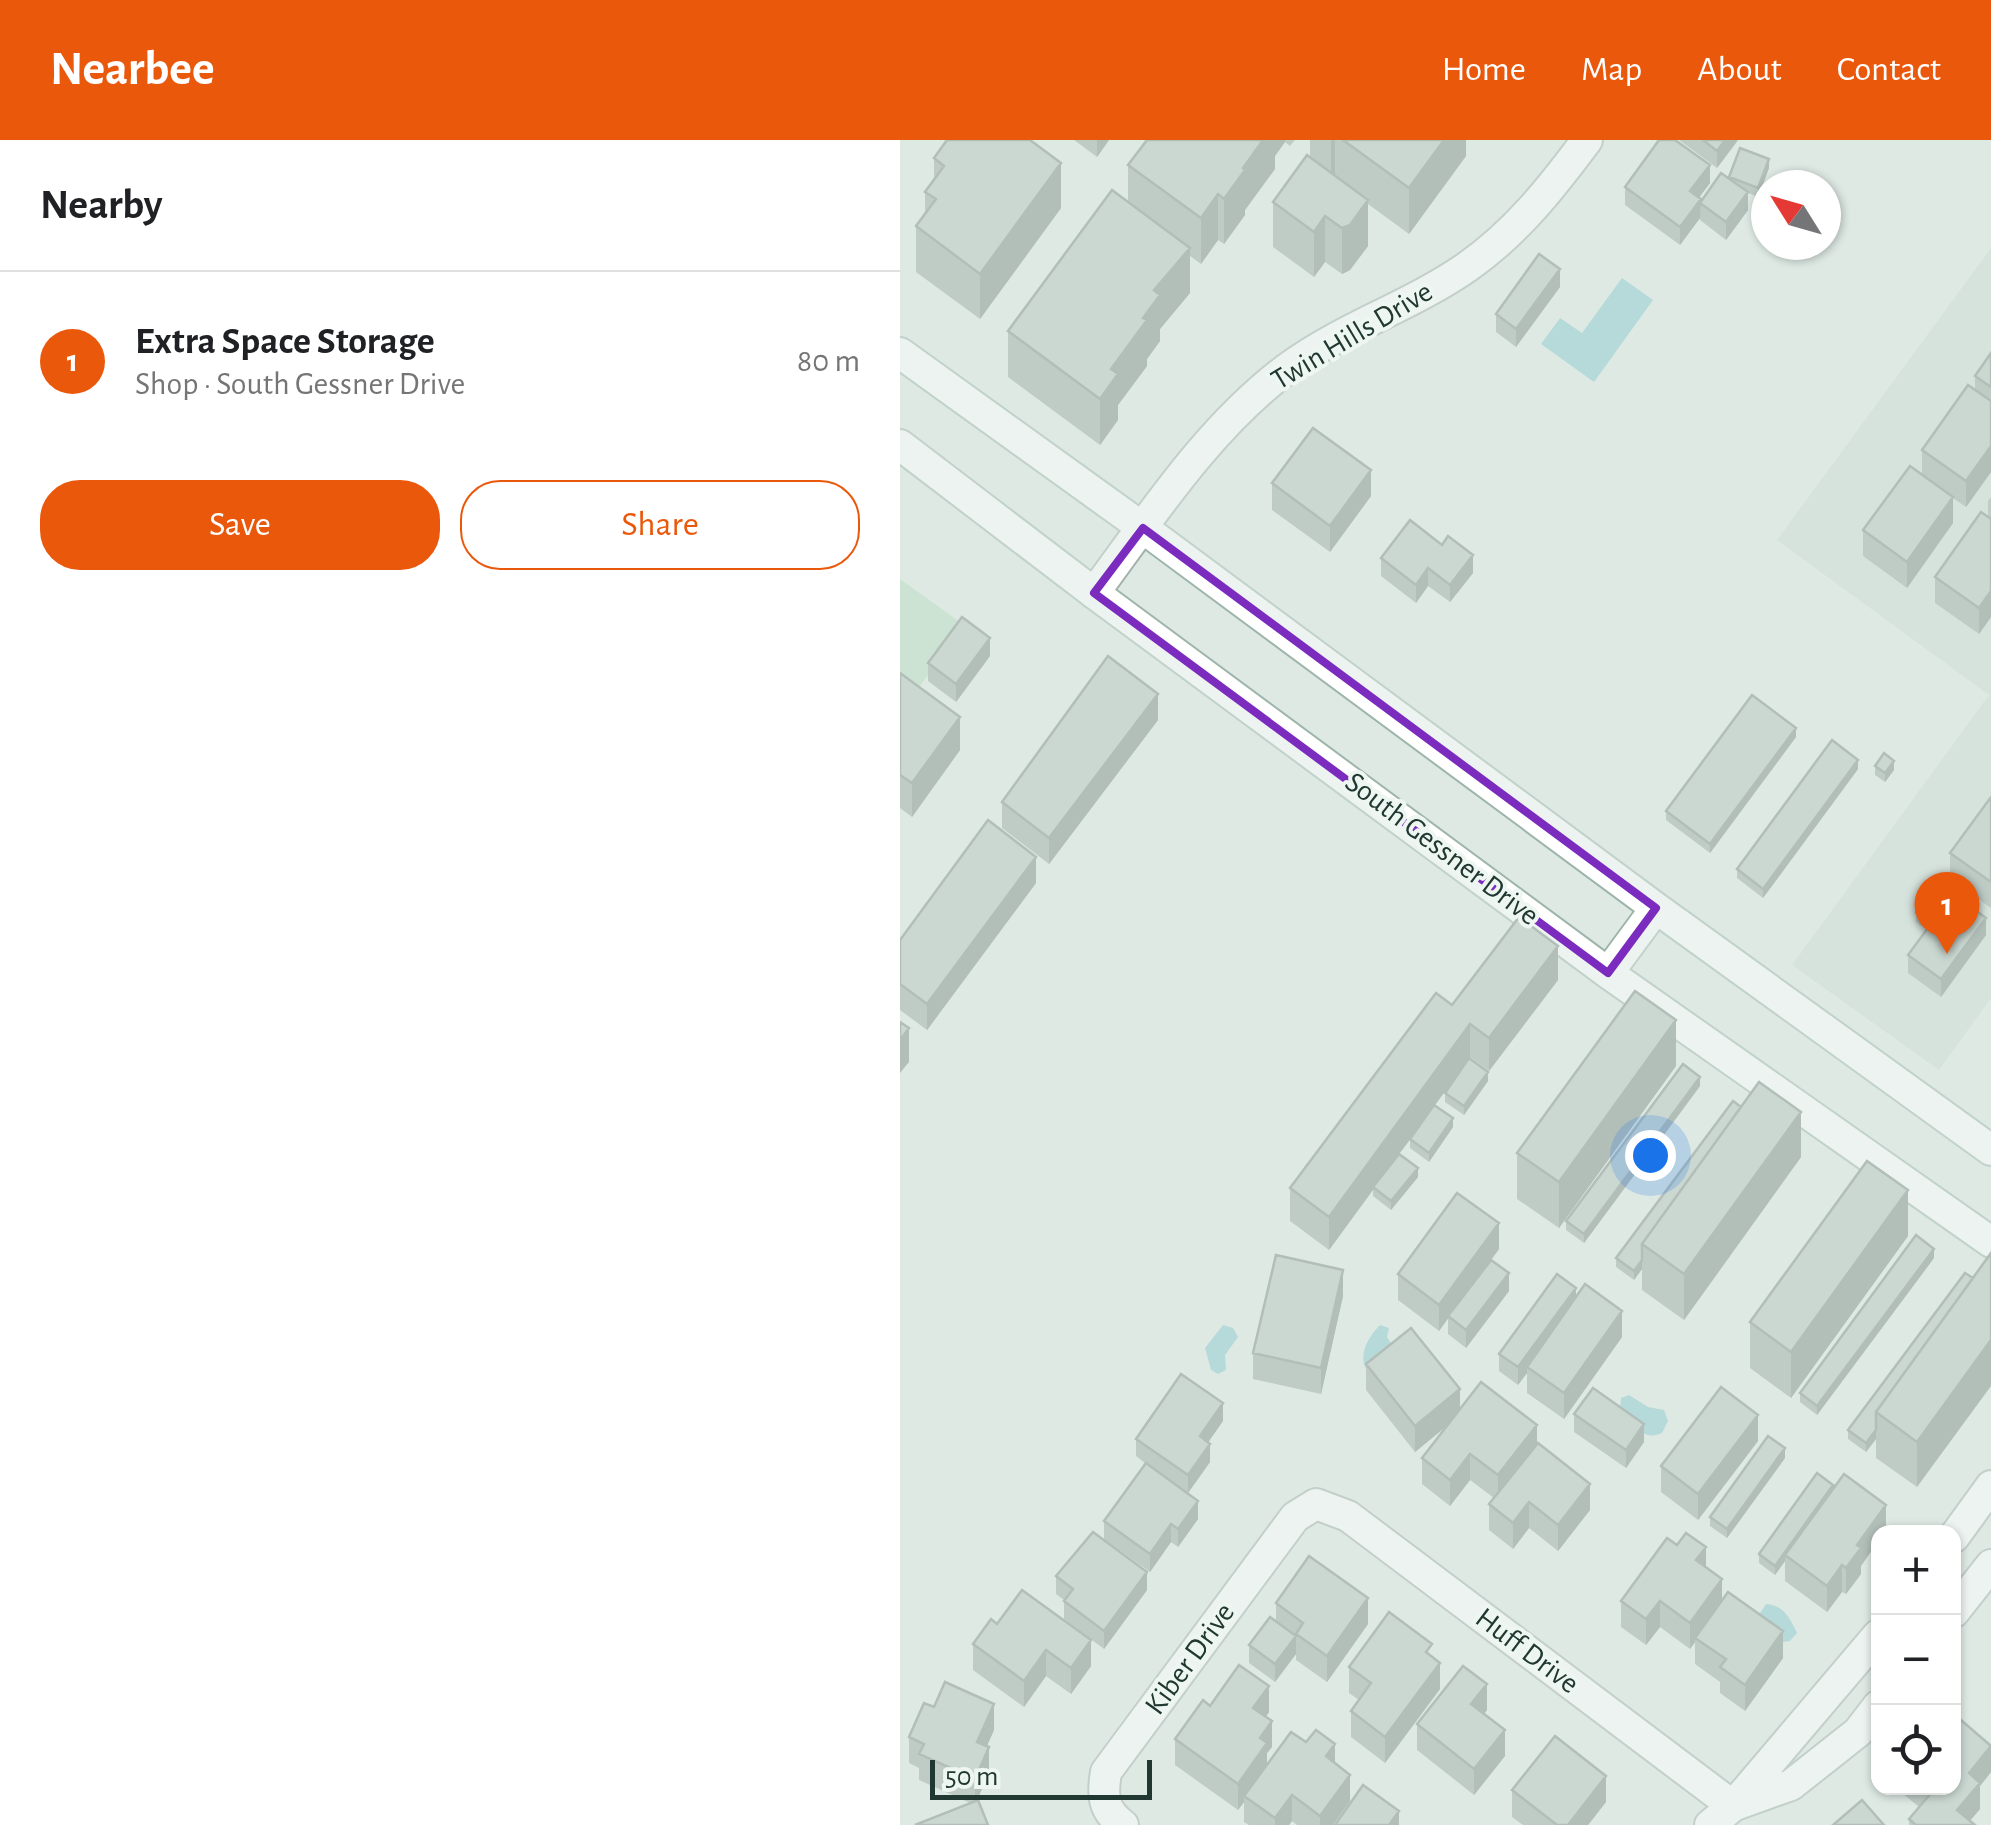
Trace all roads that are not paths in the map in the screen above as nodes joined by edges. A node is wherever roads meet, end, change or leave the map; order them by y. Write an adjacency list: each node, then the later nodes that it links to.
1 (1587, 140): 4 (main road, Twin Hills Drive)
2 (900, 353): 4 (main road)
3 (900, 445): 5 (main road, South Gessner Drive)
4 (1143, 528): 5 (main road, Twin Hills Drive); 6 (main road)
5 (1094, 594): 7 (main road, South Gessner Drive)
6 (1656, 908): 7 (main road); 8 (main road)
7 (1608, 973): 9 (main road, South Gessner Drive)
8 (1991, 1150)
9 (1991, 1242)
10 (1991, 1486): 12 (main road)
11 (1316, 1504): 17 (main road, Huff Drive); 18 (main road, Kiber Drive)
12 (1961, 1528)
13 (1991, 1564): 14 (main road)
14 (1961, 1603)
15 (1871, 1644): 17 (main road)
16 (1871, 1715): 17 (main road)
17 (1721, 1816)
18 (1123, 1825)

